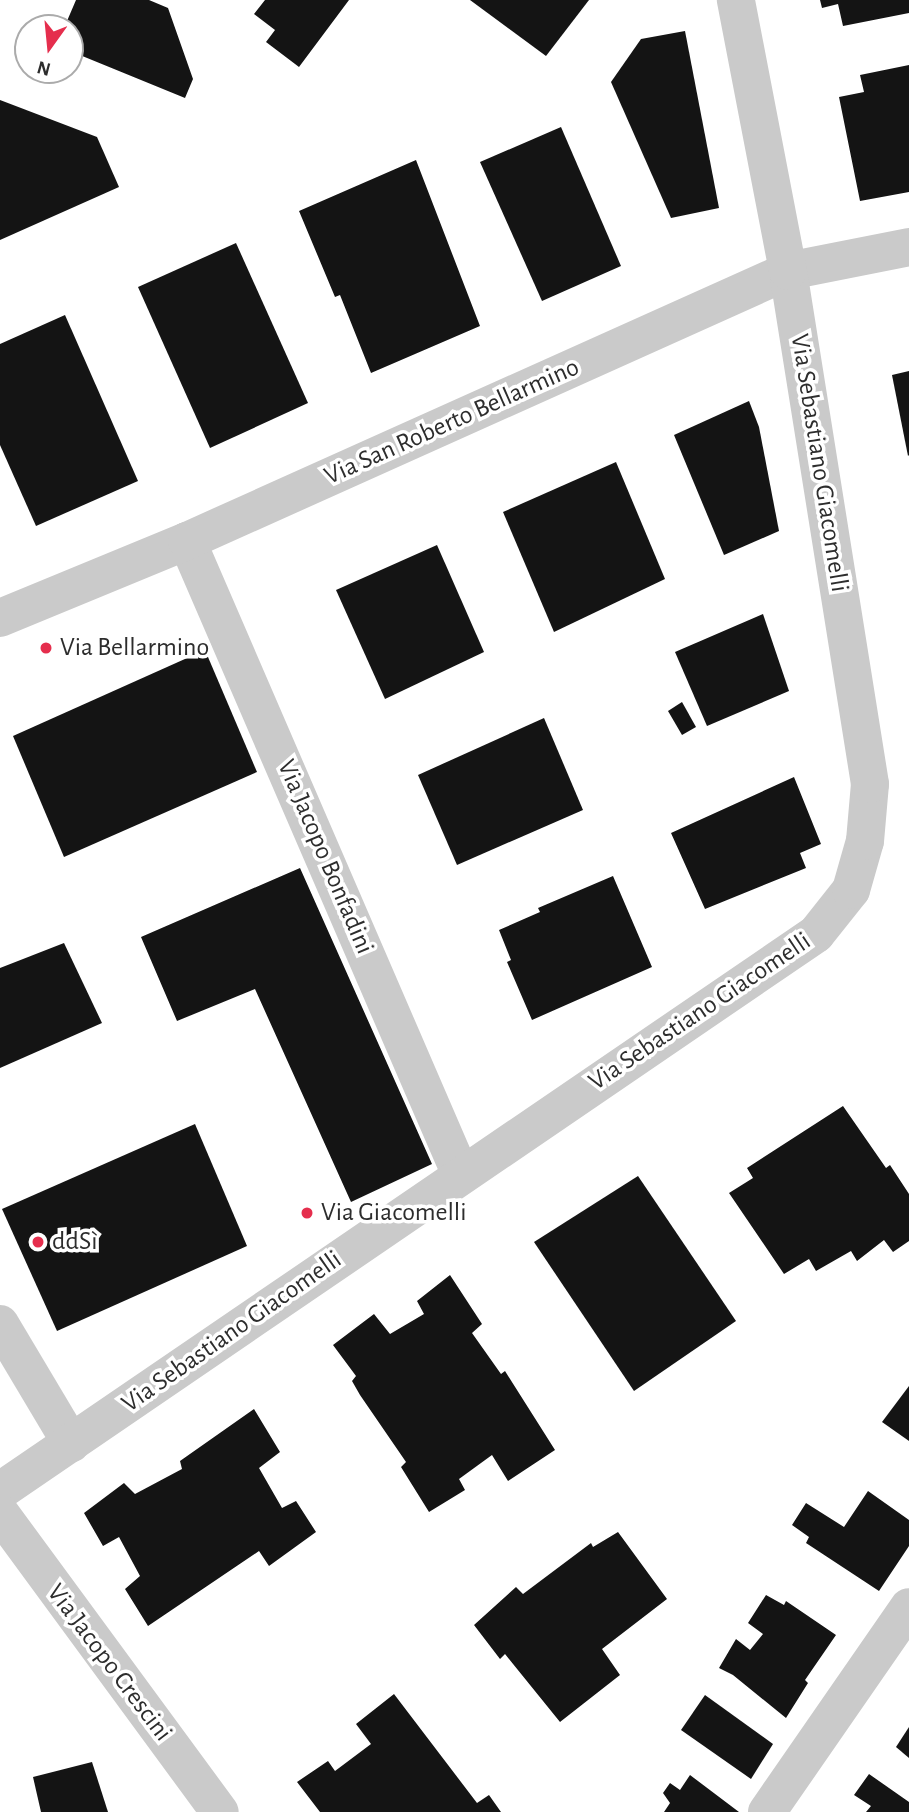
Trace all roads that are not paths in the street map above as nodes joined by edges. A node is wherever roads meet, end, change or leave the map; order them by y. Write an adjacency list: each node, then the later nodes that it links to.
1 (736, 0): 3 (street, Via Sebastiano Giacomelli)
2 (909, 247): 3 (street, Via San Roberto Bellarmino)
3 (788, 271): 4 (street, Via San Roberto Bellarmino); 6 (street, Via Sebastiano Giacomelli)
4 (187, 541): 5 (street, Via San Roberto Bellarmino); 6 (street, Via Jacopo Bonfadini)
5 (0, 618)
6 (461, 1174): 8 (street, Via Sebastiano Giacomelli)
7 (0, 1324): 8 (street)
8 (71, 1443): 9 (street, Via Sebastiano Giacomelli)
9 (0, 1491)
10 (0, 1513): 12 (street, Via Jacopo Crescini)
11 (909, 1607): 13 (street)
12 (220, 1812)
13 (767, 1812)

